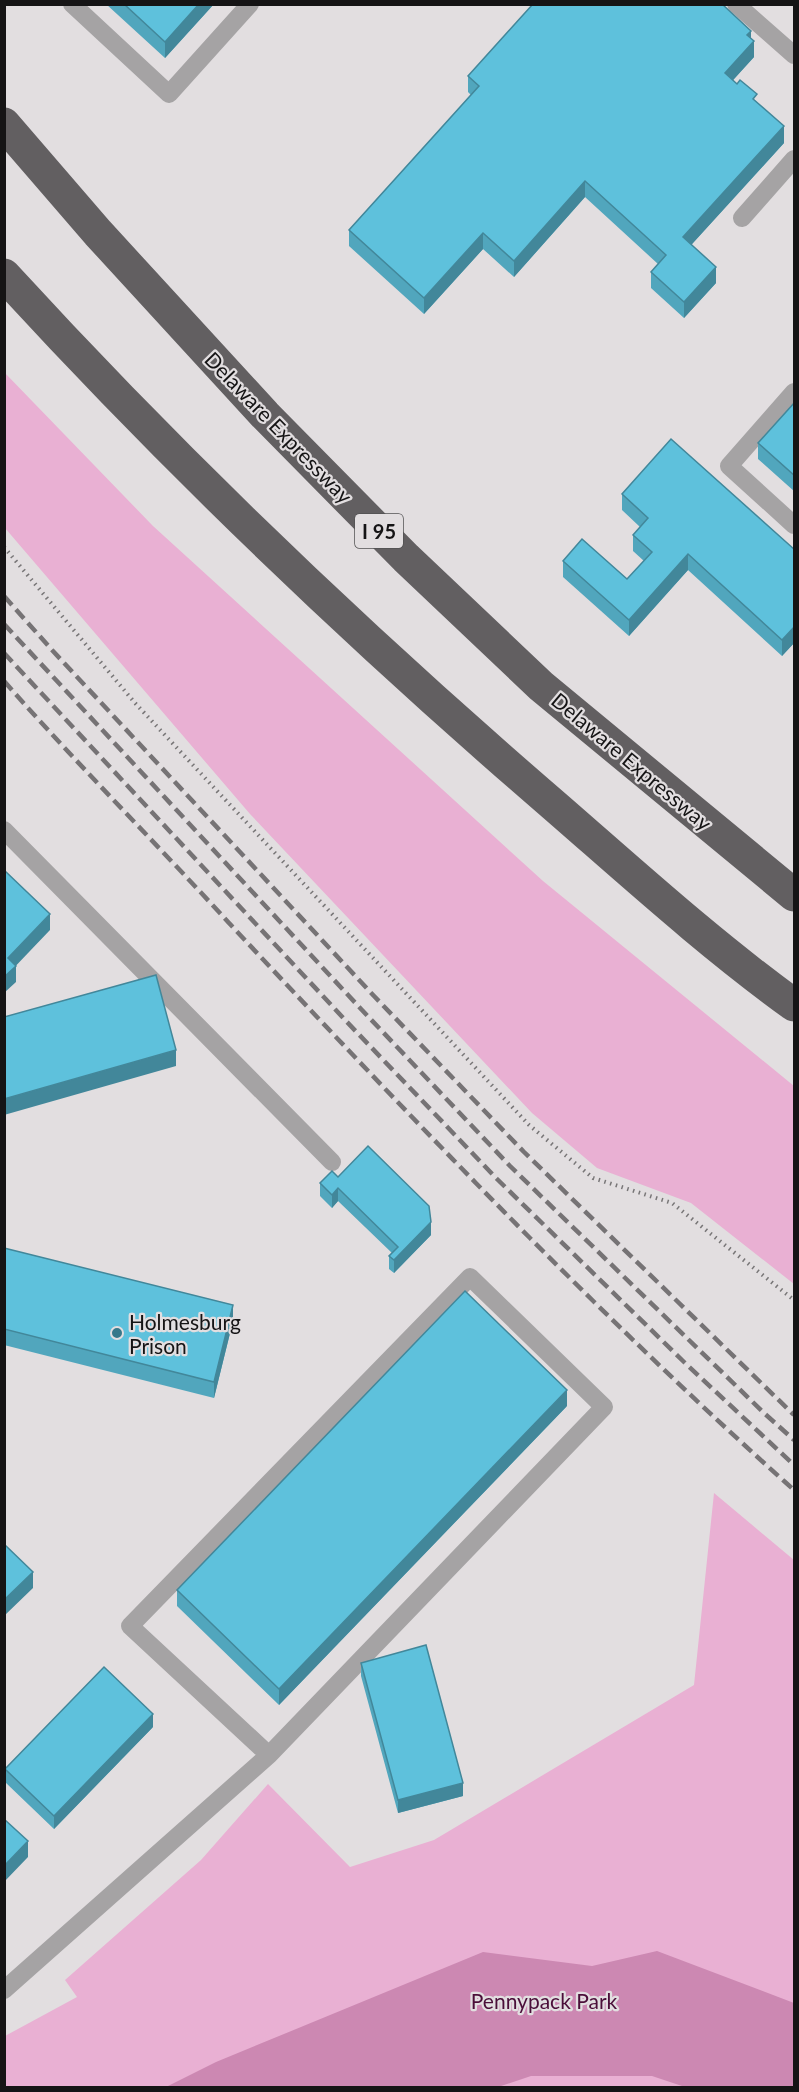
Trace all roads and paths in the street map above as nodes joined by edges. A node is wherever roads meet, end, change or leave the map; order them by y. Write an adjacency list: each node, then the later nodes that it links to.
1 (72, 4): 2 (lane)
2 (250, 4)
3 (736, 4): 4 (lane)
4 (795, 55)
5 (4, 124): 13 (highway, Delaware Expressway / I 95)
6 (795, 159): 7 (lane)
7 (742, 218)
8 (4, 275): 14 (highway)
9 (795, 392): 10 (lane)
10 (795, 525)
11 (4, 547): 16 (path)
12 (4, 830): 15 (lane)
13 (795, 895)
14 (795, 1005)
15 (332, 1162)
16 (795, 1300)
17 (269, 1755): 17 (lane); 18 (lane)
18 (4, 1990)

